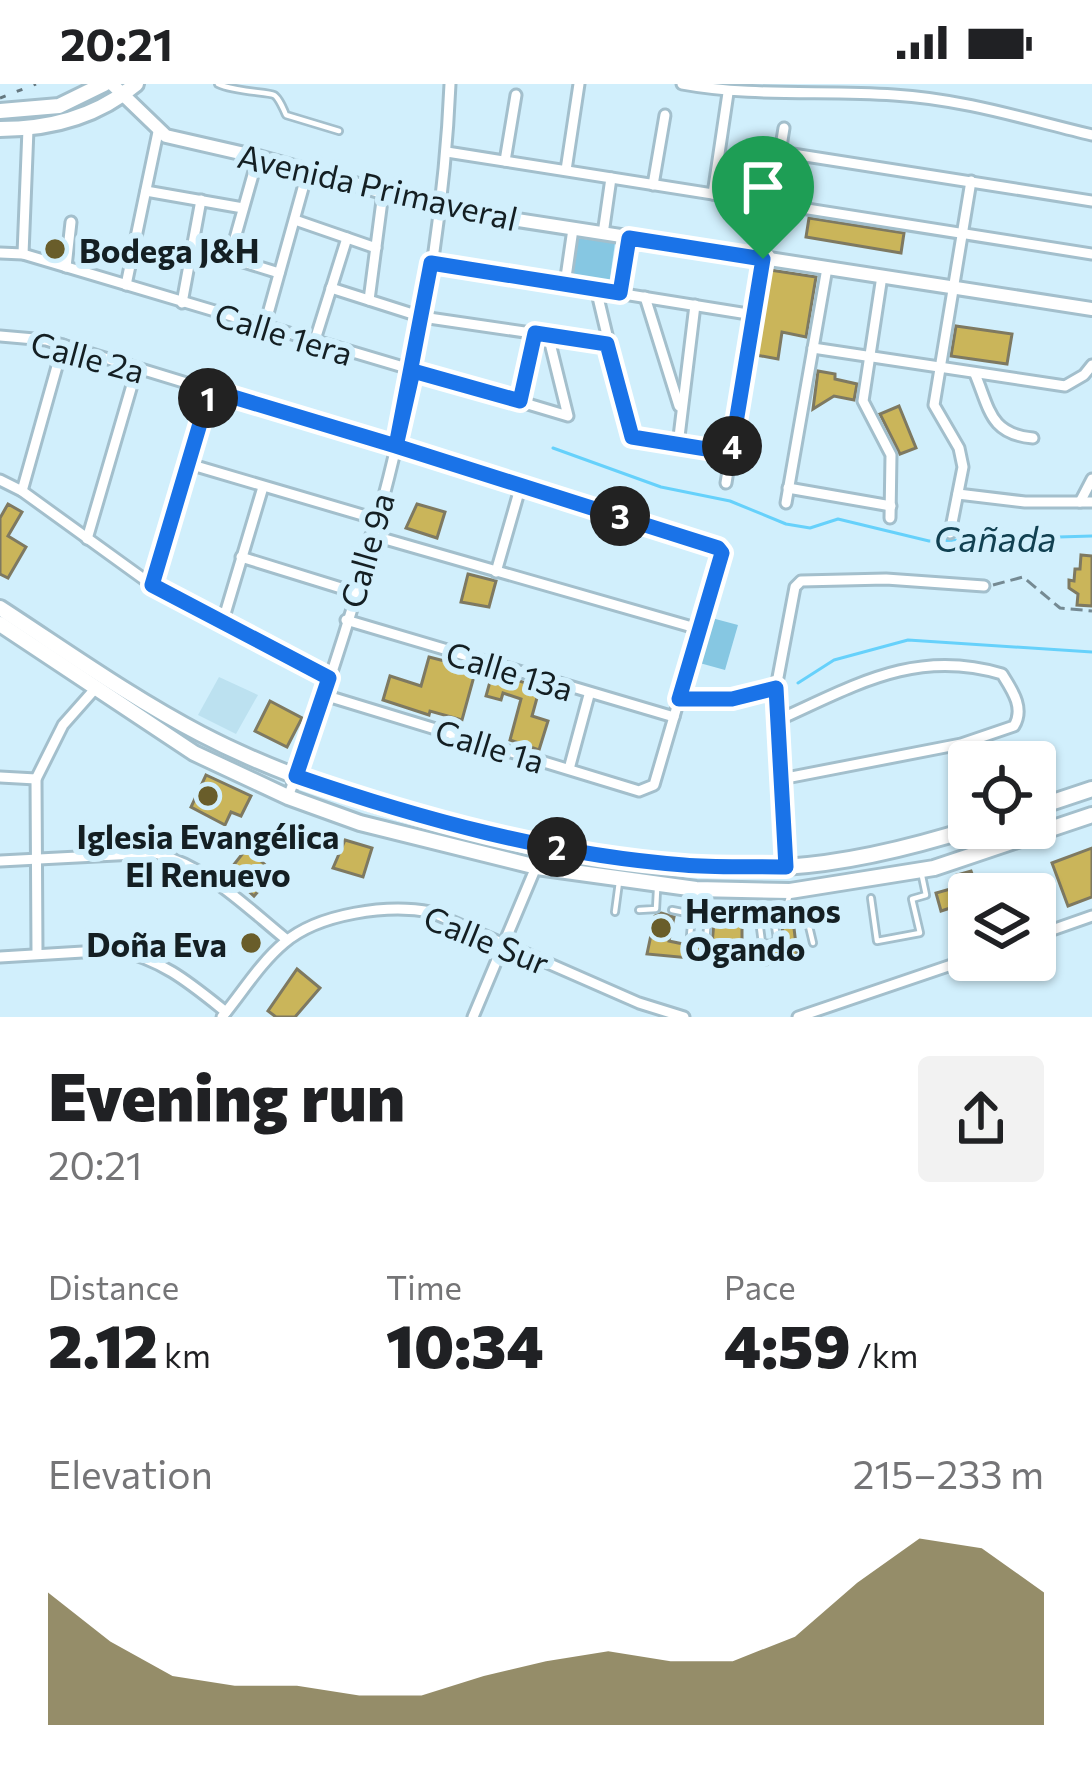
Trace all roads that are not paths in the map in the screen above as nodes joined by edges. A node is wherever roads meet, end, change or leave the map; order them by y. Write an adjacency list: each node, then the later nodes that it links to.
1 (136, 84): 6 (main road)
2 (218, 84): 16 (lane)
3 (450, 84): 19 (street, Calle 9a)
4 (579, 84): 24 (street)
5 (684, 84): 8 (street)
6 (113, 88): 11 (main road); 15 (main road); 17 (street)
7 (753, 88): 8 (street); 9 (street)
8 (722, 89): 30 (street)
9 (831, 89): 18 (street)
10 (516, 95): 22 (street)
11 (0, 111)
12 (665, 115): 27 (street)
13 (784, 128): 20 (street)
14 (0, 129): 15 (main road)
15 (28, 129): 46 (street)
16 (339, 131)
17 (158, 132): 21 (street, Avenida Primaveral); 28 (street)
18 (1092, 135)
19 (447, 152): 22 (street); 35 (street, Calle 9a)
20 (780, 152): 26 (street); 33 (street)
21 (258, 157): 23 (street, Avenida Primaveral); 34 (street)
22 (505, 161): 24 (street)
23 (308, 170): 29 (street, Avenida Primaveral); 36 (street)
24 (566, 170): 25 (street)
25 (611, 178): 27 (street); 40 (street)
26 (971, 182): 32 (street); 39 (street)
27 (653, 185): 30 (street)
28 (146, 190): 31 (street); 56 (street)
29 (383, 193): 35 (street, Avenida Primaveral); 44 (street)
30 (713, 194): 33 (street)
31 (201, 200): 34 (street); 43 (street)
32 (1092, 200)
33 (772, 203): 39 (street); 49 (street)
34 (243, 208): 48 (street)
35 (440, 208): 38 (street, Avenida Primaveral); 50 (street, Calle 9a)
36 (295, 220): 41 (street); 53 (street)
37 (70, 222): 51 (street)
38 (573, 230): 40 (street, Avenida Primaveral); 55 (street)
39 (964, 232): 47 (street); 59 (street)
40 (603, 234): 42 (street, Avenida Primaveral)
41 (346, 238): 44 (street); 57 (street)
42 (629, 238): 49 (street, Avenida Primaveral); 60 (street)
43 (192, 246): 48 (street); 63 (street)
44 (376, 248): 62 (street)
45 (0, 253): 46 (street, Calle 1era)
46 (23, 254): 51 (street, Calle 1era)
47 (1092, 254)
48 (230, 256): 53 (street)
49 (763, 259): 52 (street, Avenida Primaveral); 66 (street)
50 (431, 263): 55 (street); 67 (street, Calle 9a)
51 (66, 267): 56 (street, Calle 1era)
52 (827, 268): 54 (street, Avenida Primaveral); 75 (street)
53 (279, 273): 68 (street)
54 (882, 276): 59 (street, Avenida Primaveral); 76 (street)
55 (565, 284): 58 (street)
56 (126, 285): 63 (street, Calle 1era)
57 (331, 288): 62 (street); 72 (street)
58 (596, 289): 60 (street); 73 (street)
59 (955, 289): 65 (street, Avenida Primaveral); 79 (street)
60 (620, 293): 61 (street)
61 (645, 297): 64 (street); 84 (street)
62 (370, 300): 67 (street)
63 (182, 303): 68 (street, Calle 1era)
64 (695, 305): 66 (street); 84 (street)
65 (1092, 309)
66 (754, 314): 88 (street)
67 (422, 317): 69 (street); 80 (street, Calle 9a)
68 (264, 328): 72 (street, Calle 1era)
69 (535, 333): 70 (street); 83 (street)
70 (548, 335): 73 (street); 83 (street, Calle 1era)
71 (0, 336): 74 (street, Calle 2a)
72 (314, 343): 80 (street, Calle 1era)
73 (607, 344): 86 (street)
74 (63, 345): 78 (street, Calle 2a); 96 (street)
75 (813, 348): 76 (street); 95 (street)
76 (870, 356): 79 (street); 100 (street)
77 (1092, 367): 81 (street)
78 (137, 368): 82 (street, Calle 2a); 105 (street)
79 (937, 368): 81 (street); 97 (street)
80 (413, 371): 83 (street, Calle 1era); 87 (street, Calle 9a)
81 (975, 374): 85 (street)
82 (210, 390): 87 (street, Calle 2a); 89 (street)
83 (520, 401)
84 (682, 414): 86 (street)
85 (1033, 438)
86 (678, 445): 88 (street)
87 (396, 446): 93 (street, Calle 2a); 102 (street, Calle 9a)
88 (731, 453): 92 (street)
89 (189, 464): 94 (street); 108 (street)
90 (1092, 479): 99 (street)
91 (0, 480): 96 (street)
92 (726, 483)
93 (521, 485): 107 (street); 115 (street, Calle 2a)
94 (263, 487): 102 (street); 106 (street)
95 (788, 488): 98 (street); 100 (street)
96 (22, 490): 105 (street)
97 (958, 494): 99 (street); 103 (street)
98 (786, 502)
99 (1086, 502)
100 (892, 506): 101 (street)
101 (890, 518)
102 (376, 519): 104 (street, Calle 9a)
103 (950, 533)
104 (371, 535): 107 (street); 110 (street, Calle 9a)
105 (87, 538): 108 (street)
106 (241, 557): 110 (street); 114 (street)
107 (496, 572): 115 (street)
108 (152, 585): 114 (street)
109 (984, 586): 117 (street)
110 (354, 592): 112 (street, Calle 9a)
111 (0, 608): 125 (main road)
112 (346, 620): 116 (street, Calle 9a); 120 (street, Calle 13a)
113 (0, 624): 118 (main road)
114 (222, 624): 116 (street)
115 (698, 629): 121 (street)
116 (329, 678): 119 (street, Calle 9a)
117 (776, 688): 121 (lane); 123 (street)
118 (94, 690): 127 (street); 130 (main road)
119 (324, 695): 124 (street, Calle 1a); 125 (street, Calle 9a)
120 (590, 695): 122 (street, Calle 13a); 124 (street)
121 (679, 699): 122 (street)
122 (674, 717): 124 (street, Calle 1a)
123 (778, 720): 128 (street); 128 (street)
124 (568, 769)
125 (296, 776): 130 (street, Calle 9a); 138 (main road)
126 (0, 777): 127 (street)
127 (36, 779): 135 (street)
128 (782, 779): 138 (street)
129 (1092, 789): 131 (main road)
130 (288, 797): 137 (main road)
131 (1056, 801)
132 (1092, 815): 139 (main road)
133 (948, 836): 134 (main road)
134 (926, 843): 138 (main road); 139 (main road)
135 (36, 859): 136 (street); 156 (street); 160 (street)
136 (0, 861)
137 (536, 867): 140 (main road); 159 (street)
138 (786, 867)
139 (927, 869): 143 (main road); 144 (lane)
140 (620, 880): 141 (main road); 148 (lane)
141 (657, 884): 142 (main road); 145 (lane)
142 (696, 889): 143 (main road); 149 (lane)
143 (790, 891): 147 (lane)
144 (871, 898)
145 (639, 910)
146 (672, 910): 149 (lane)
147 (787, 910): 153 (lane); 158 (lane)
148 (615, 912)
149 (692, 914): 150 (lane); 155 (lane)
150 (708, 916): 152 (lane); 157 (lane)
151 (1092, 916): 154 (street)
152 (759, 919): 153 (lane); 153 (lane)
153 (774, 919)
154 (1056, 929)
155 (690, 936)
156 (286, 940): 159 (street, Calle Sur); 163 (street)
157 (706, 942)
158 (813, 943)
159 (504, 944): 164 (street); 165 (street, Calle Sur)
160 (37, 954): 161 (street); 163 (street)
161 (0, 957)
162 (948, 966): 166 (street)
163 (224, 1015)
164 (473, 1017)
165 (684, 1017)
166 (798, 1017)

